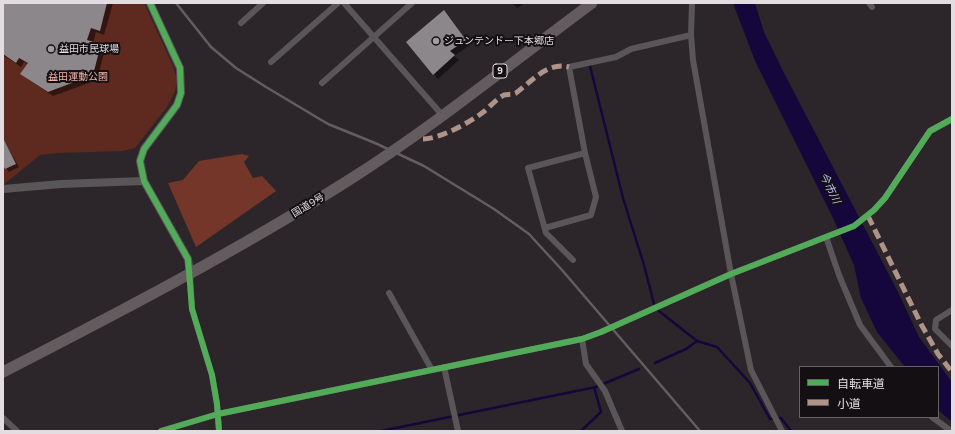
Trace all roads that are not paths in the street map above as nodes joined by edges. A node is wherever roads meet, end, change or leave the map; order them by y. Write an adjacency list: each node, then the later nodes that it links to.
1 (150, 3): 16 (street)
2 (263, 3): 8 (street)
3 (338, 3): 11 (street)
4 (344, 3): 10 (street)
5 (412, 3): 10 (street)
6 (592, 3): 13 (highway, 国道9号 / 9)
7 (692, 3): 9 (street)
8 (241, 23)
9 (691, 35): 15 (street); 22 (street)
10 (374, 36): 12 (street); 13 (street)
11 (271, 62)
12 (322, 83)
13 (442, 116): 21 (highway, 国道9号 / 9)
14 (952, 119): 19 (street)
15 (585, 153): 18 (street); 18 (street)
16 (144, 181): 17 (street); 21 (street)
17 (3, 189)
18 (545, 228): 20 (street)
19 (826, 237): 22 (street); 27 (street)
20 (574, 260)
21 (190, 273): 30 (highway, 国道9号 / 9); 31 (street)
22 (731, 274): 25 (street); 39 (street)
23 (389, 293): 29 (street)
24 (952, 310): 26 (street)
25 (582, 339): 28 (street); 38 (street)
26 (952, 346)
27 (891, 366)
28 (444, 367): 29 (street); 37 (street)
29 (432, 370): 31 (street)
30 (3, 372)
31 (218, 414): 35 (street); 36 (street)
32 (3, 418): 34 (street)
33 (933, 418): 40 (street)
34 (17, 431)
35 (161, 431)
36 (219, 431)
37 (458, 431)
38 (622, 431)
39 (782, 431)
40 (951, 431)

